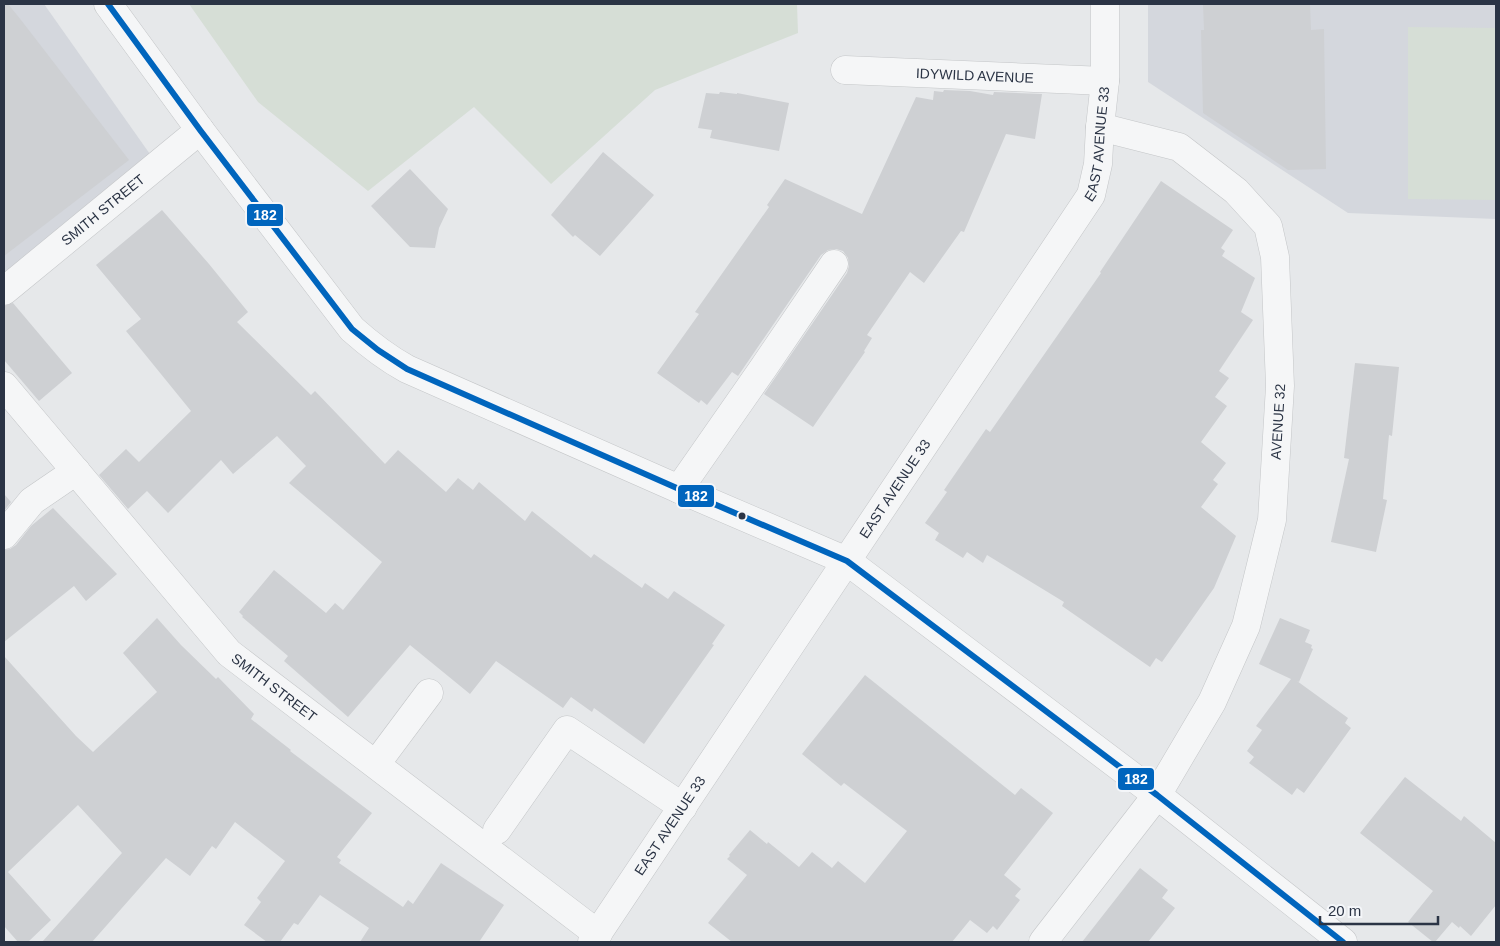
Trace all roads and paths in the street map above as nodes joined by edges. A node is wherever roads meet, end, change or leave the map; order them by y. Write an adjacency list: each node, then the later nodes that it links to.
1 (108, 4): 6 (street)
2 (1104, 4): 4 (street, EAST AVENUE 33)
3 (845, 70): 4 (street, IDYWILD AVENUE)
4 (1105, 81): 5 (street, EAST AVENUE 33)
5 (1100, 127): 13 (street, EAST AVENUE 33); 16 (street, AVENUE 32)
6 (200, 130): 8 (street, SMITH STREET); 11 (street)
7 (834, 264): 11 (street)
8 (4, 291)
9 (4, 386): 10 (street, SMITH STREET)
10 (76, 471): 12 (street); 15 (street, SMITH STREET)
11 (679, 489): 13 (street)
12 (4, 535)
13 (847, 561): 16 (street); 17 (street, EAST AVENUE 33)
14 (429, 693): 15 (street)
15 (376, 764): 19 (street, SMITH STREET)
16 (1158, 795): 20 (street, AVENUE 32); 21 (street)
17 (683, 807): 18 (street); 19 (street, EAST AVENUE 33)
18 (497, 830)
19 (595, 938)
20 (1043, 942)
21 (1343, 942)

